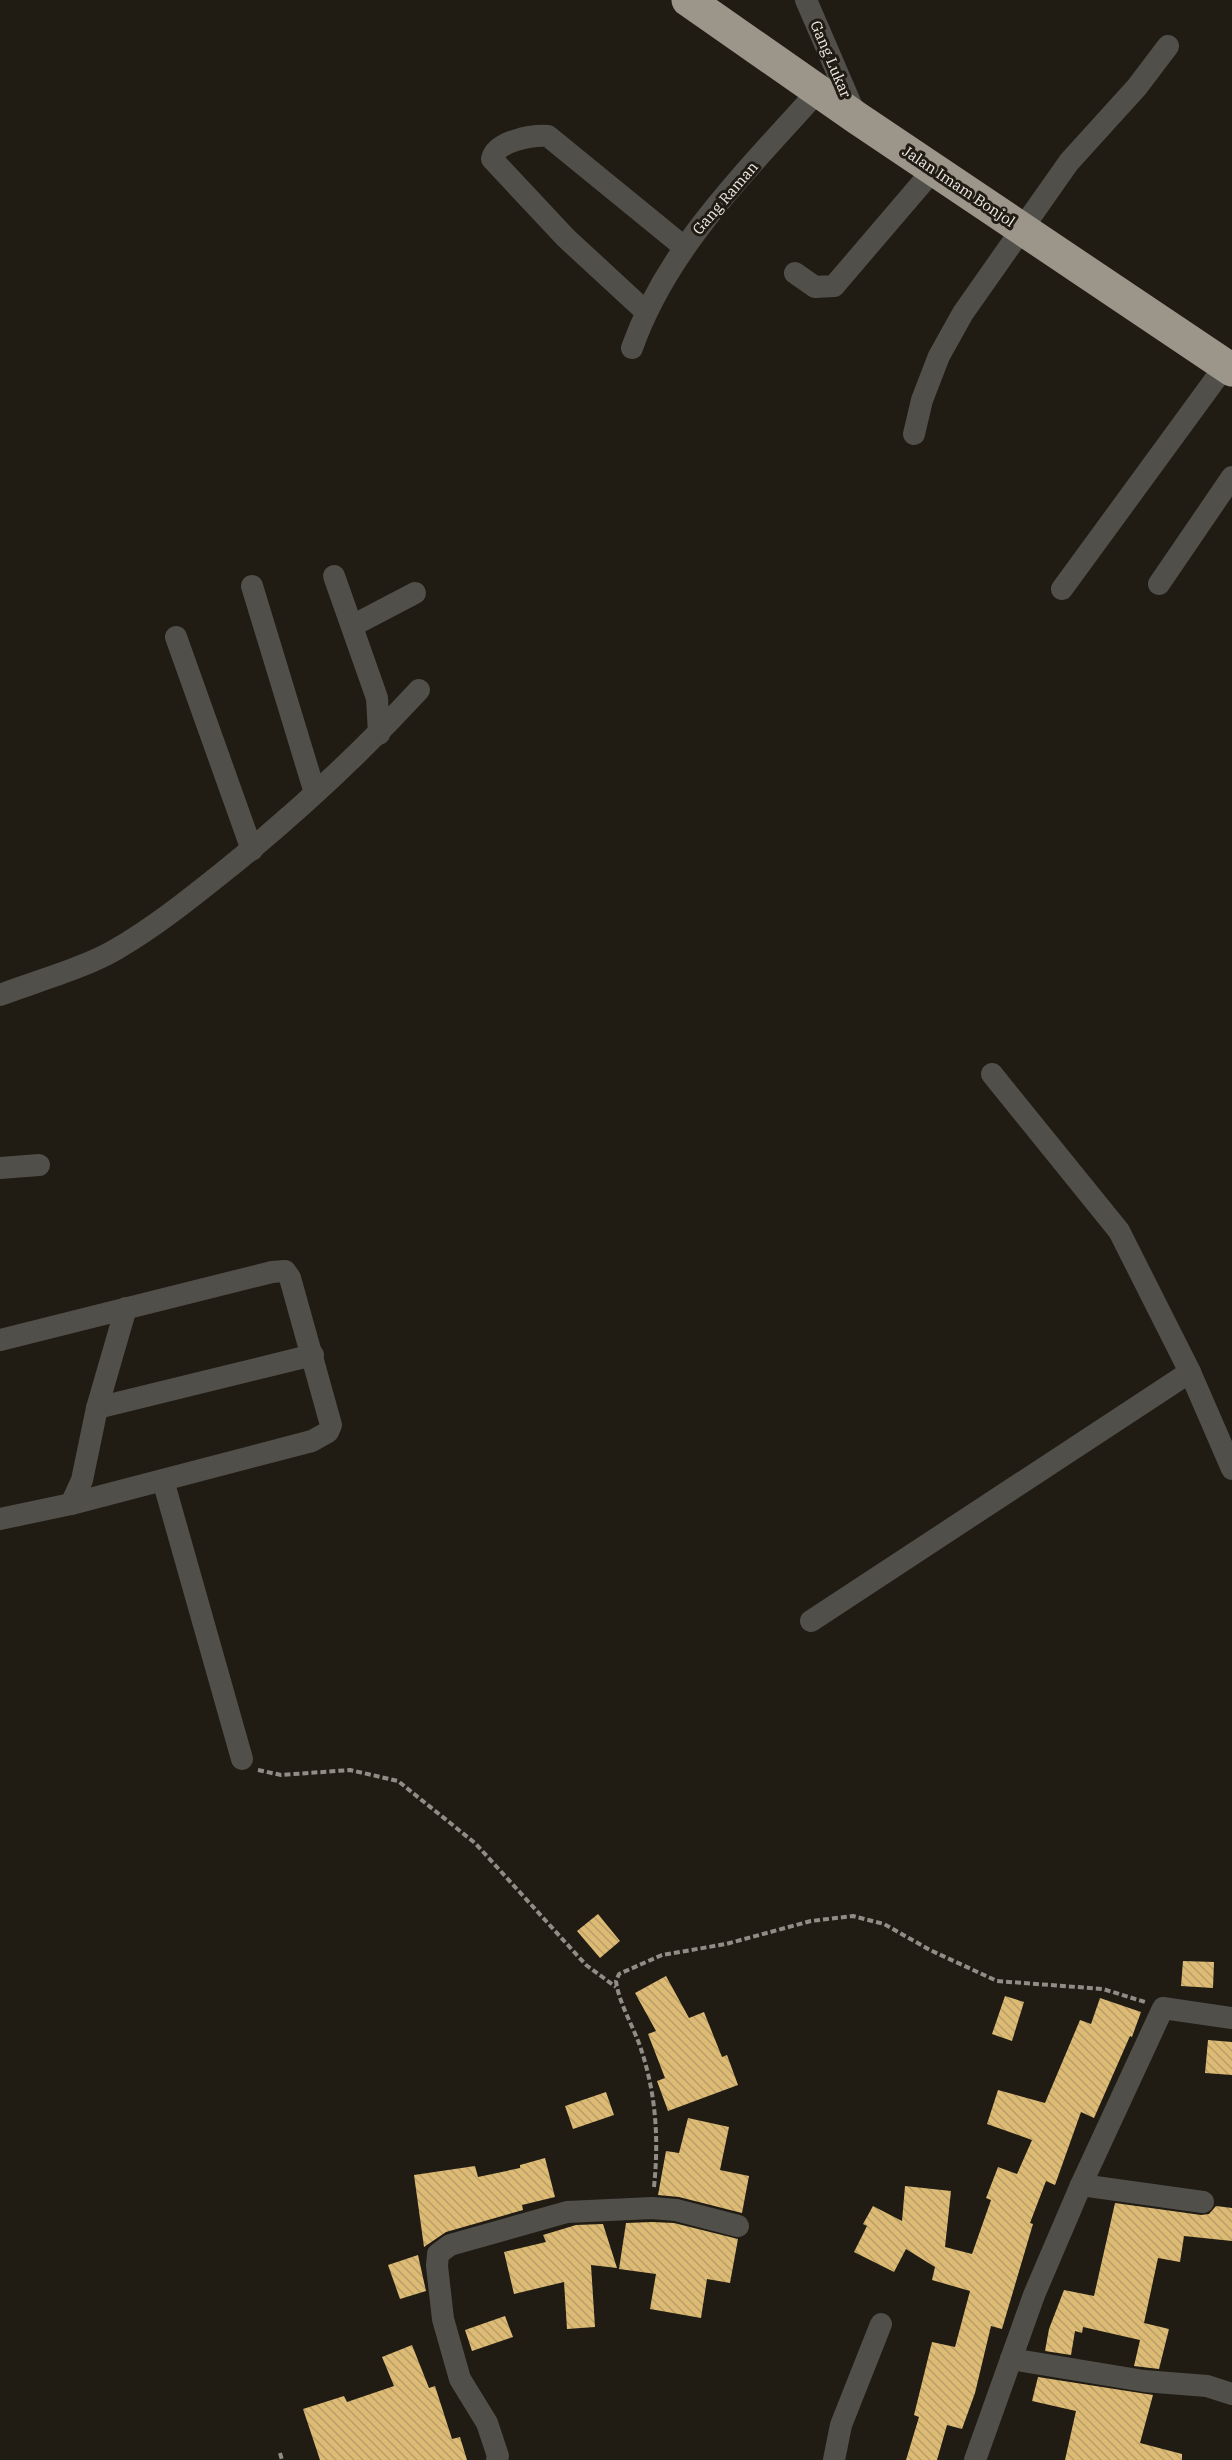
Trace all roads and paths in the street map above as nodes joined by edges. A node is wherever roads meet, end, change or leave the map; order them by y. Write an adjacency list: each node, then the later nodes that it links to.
1 (688, 0): 4 (highway, Jalan Imam Bonjol)
2 (806, 0): 5 (street, Gang Lukar)
3 (1168, 46): 7 (street)
4 (819, 91): 5 (highway, Jalan Imam Bonjol); 8 (street, Gang Raman)
5 (857, 118): 6 (highway, Jalan Imam Bonjol)
6 (934, 169): 7 (highway, Jalan Imam Bonjol); 9 (street)
7 (1023, 229): 12 (highway, Jalan Imam Bonjol); 13 (street)
8 (684, 247): 10 (street, Gang Raman); 10 (street)
9 (795, 273)
10 (645, 311): 11 (street, Gang Raman)
11 (632, 348)
12 (1228, 368): 18 (street)
13 (914, 434)
14 (1232, 477): 16 (street)
15 (334, 576): 20 (street)
16 (1159, 584)
17 (252, 586): 24 (street)
18 (1062, 589)
19 (415, 593): 20 (street)
20 (352, 626): 23 (street)
21 (176, 637): 25 (street)
22 (419, 690): 23 (street)
23 (379, 734): 24 (street)
24 (315, 794): 25 (street)
25 (252, 850): 26 (street)
26 (0, 995)
27 (992, 1074): 33 (street)
28 (39, 1165): 29 (street)
29 (0, 1168)
30 (126, 1308): 31 (street); 32 (street); 34 (street)
31 (0, 1340)
32 (313, 1355): 34 (street); 36 (street)
33 (1190, 1372): 35 (street); 39 (street)
34 (97, 1408): 37 (street)
35 (1232, 1469)
36 (163, 1480): 37 (street); 40 (street)
37 (71, 1504): 38 (street)
38 (0, 1519)
39 (811, 1621)
40 (242, 1759): 41 (path)
41 (616, 1988): 42 (path); 46 (path)
42 (1163, 2008): 43 (street); 44 (street)
43 (1232, 2018)
44 (1081, 2185): 45 (street); 49 (street)
45 (1203, 2202)
46 (652, 2208): 47 (street); 53 (street)
47 (738, 2226)
48 (881, 2324): 54 (street)
49 (1011, 2359): 50 (street); 55 (street)
50 (1232, 2394)
51 (280, 2453): 52 (path)
52 (282, 2460)
53 (497, 2460)
54 (834, 2460)
55 (975, 2460)

